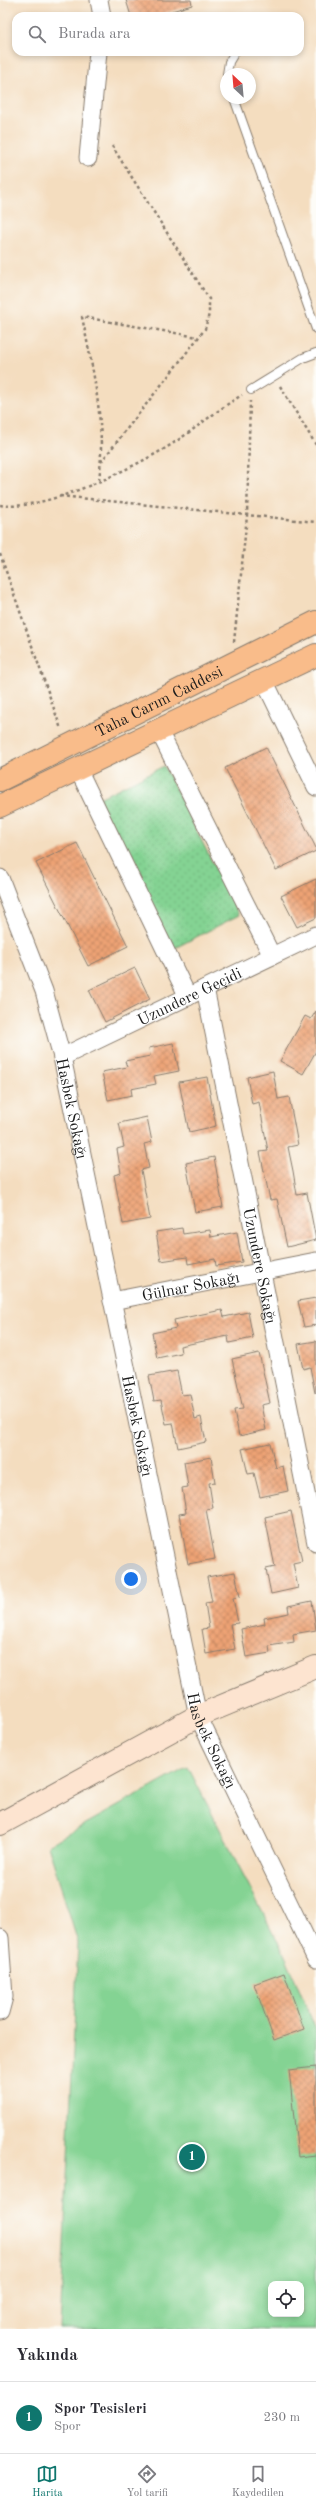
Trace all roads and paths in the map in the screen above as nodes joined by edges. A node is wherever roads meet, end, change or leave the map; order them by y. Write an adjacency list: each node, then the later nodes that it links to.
1 (99, 0): 2 (street)
2 (101, 12)
3 (98, 56): 8 (street)
4 (233, 56): 5 (lane)
5 (228, 68)
6 (236, 104): 9 (lane)
7 (112, 146): 10 (path)
8 (88, 158)
9 (316, 329)
10 (198, 337): 15 (path); 15 (path)
11 (316, 353): 12 (lane)
12 (274, 376): 13 (lane); 14 (path)
13 (250, 390): 16 (path); 19 (path)
14 (316, 445)
15 (102, 462): 16 (path)
16 (99, 480): 17 (path)
17 (60, 496): 18 (path); 19 (path)
18 (0, 505)
19 (247, 516): 20 (path); 24 (path)
20 (316, 522)
21 (0, 554): 27 (path)
22 (316, 622): 24 (main road, Taha Carım Caddesi)
23 (316, 655): 25 (main road, Taha Carım Caddesi)
24 (231, 664): 27 (main road, Taha Carım Caddesi)
25 (264, 680): 26 (main road, Taha Carım Caddesi); 30 (street)
26 (159, 731): 28 (main road, Taha Carım Caddesi); 34 (street)
27 (67, 746): 29 (main road, Taha Carım Caddesi)
28 (78, 769): 31 (main road, Taha Carım Caddesi); 36 (street)
29 (0, 780)
30 (316, 787)
31 (0, 806)
32 (0, 878): 37 (street, Hasbek Sokağı)
33 (316, 935): 34 (street, Uzundere Geçidi)
34 (272, 956): 35 (street, Uzundere Geçidi)
35 (205, 988): 36 (street, Uzundere Geçidi); 39 (street, Uzundere Sokağı)
36 (188, 997): 37 (street, Uzundere Geçidi)
37 (62, 1057): 40 (street, Hasbek Sokağı)
38 (316, 1261): 39 (street, Gülnar Sokağı)
39 (262, 1272): 40 (street, Gülnar Sokağı); 41 (street, Uzundere Sokağı)
40 (112, 1301): 43 (street, Hasbek Sokağı)
41 (316, 1542)
42 (316, 1667): 43 (street)
43 (198, 1716): 44 (street); 46 (street, Hasbek Sokağı)
44 (0, 1824)
45 (0, 1938): 47 (street)
46 (316, 1959)
47 (0, 2012)

